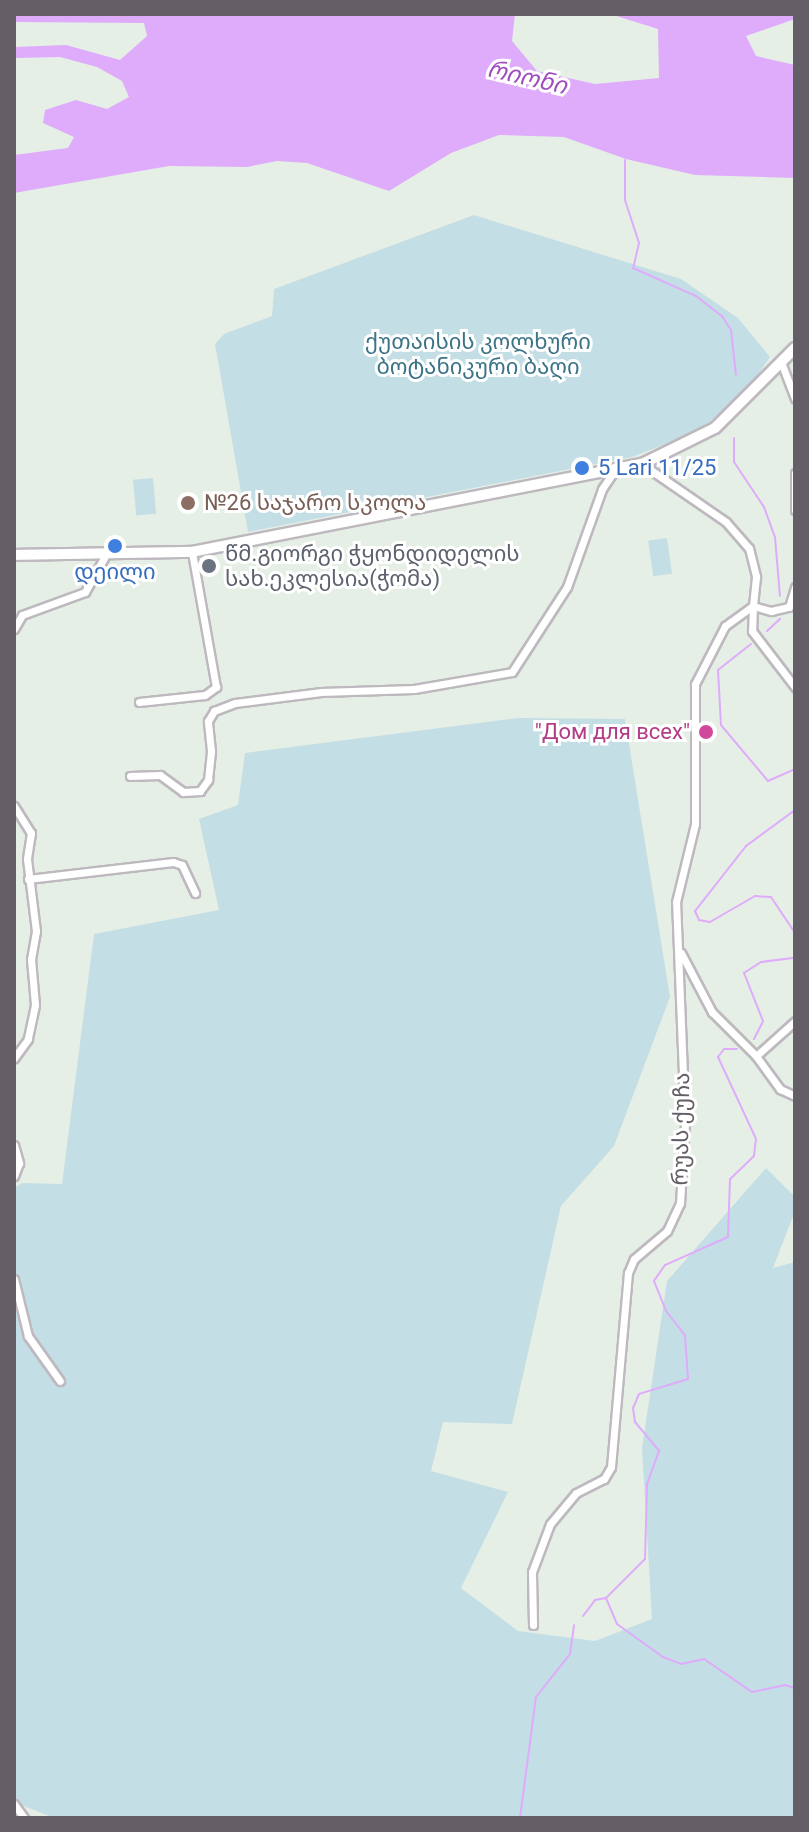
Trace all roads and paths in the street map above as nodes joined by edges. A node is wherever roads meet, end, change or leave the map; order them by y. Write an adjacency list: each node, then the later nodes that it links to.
1 (795, 348): 2 (main road)
2 (781, 362): 3 (street); 4 (main road)
3 (795, 398)
4 (642, 464): 5 (main road); 12 (street)
5 (614, 471): 8 (main road); 16 (street)
6 (795, 473): 7 (street)
7 (795, 510)
8 (192, 552): 10 (main road); 15 (street)
9 (14, 555): 10 (main road)
10 (105, 556): 13 (street)
11 (795, 587): 12 (street)
12 (753, 606): 14 (street); 20 (street, რუას ქუჩა)
13 (14, 629)
14 (795, 687)
15 (139, 702)
16 (130, 776)
17 (14, 806): 18 (street)
18 (28, 879): 19 (street); 23 (street)
19 (195, 893)
20 (680, 951): 22 (street); 29 (street, რუას ქუჩა)
21 (795, 1021): 22 (street)
22 (756, 1056): 24 (street)
23 (14, 1058)
24 (795, 1096)
25 (14, 1145): 26 (street)
26 (14, 1176)
27 (14, 1279): 28 (street)
28 (60, 1381)
29 (533, 1625)
30 (14, 1804): 31 (street)
31 (24, 1818)

